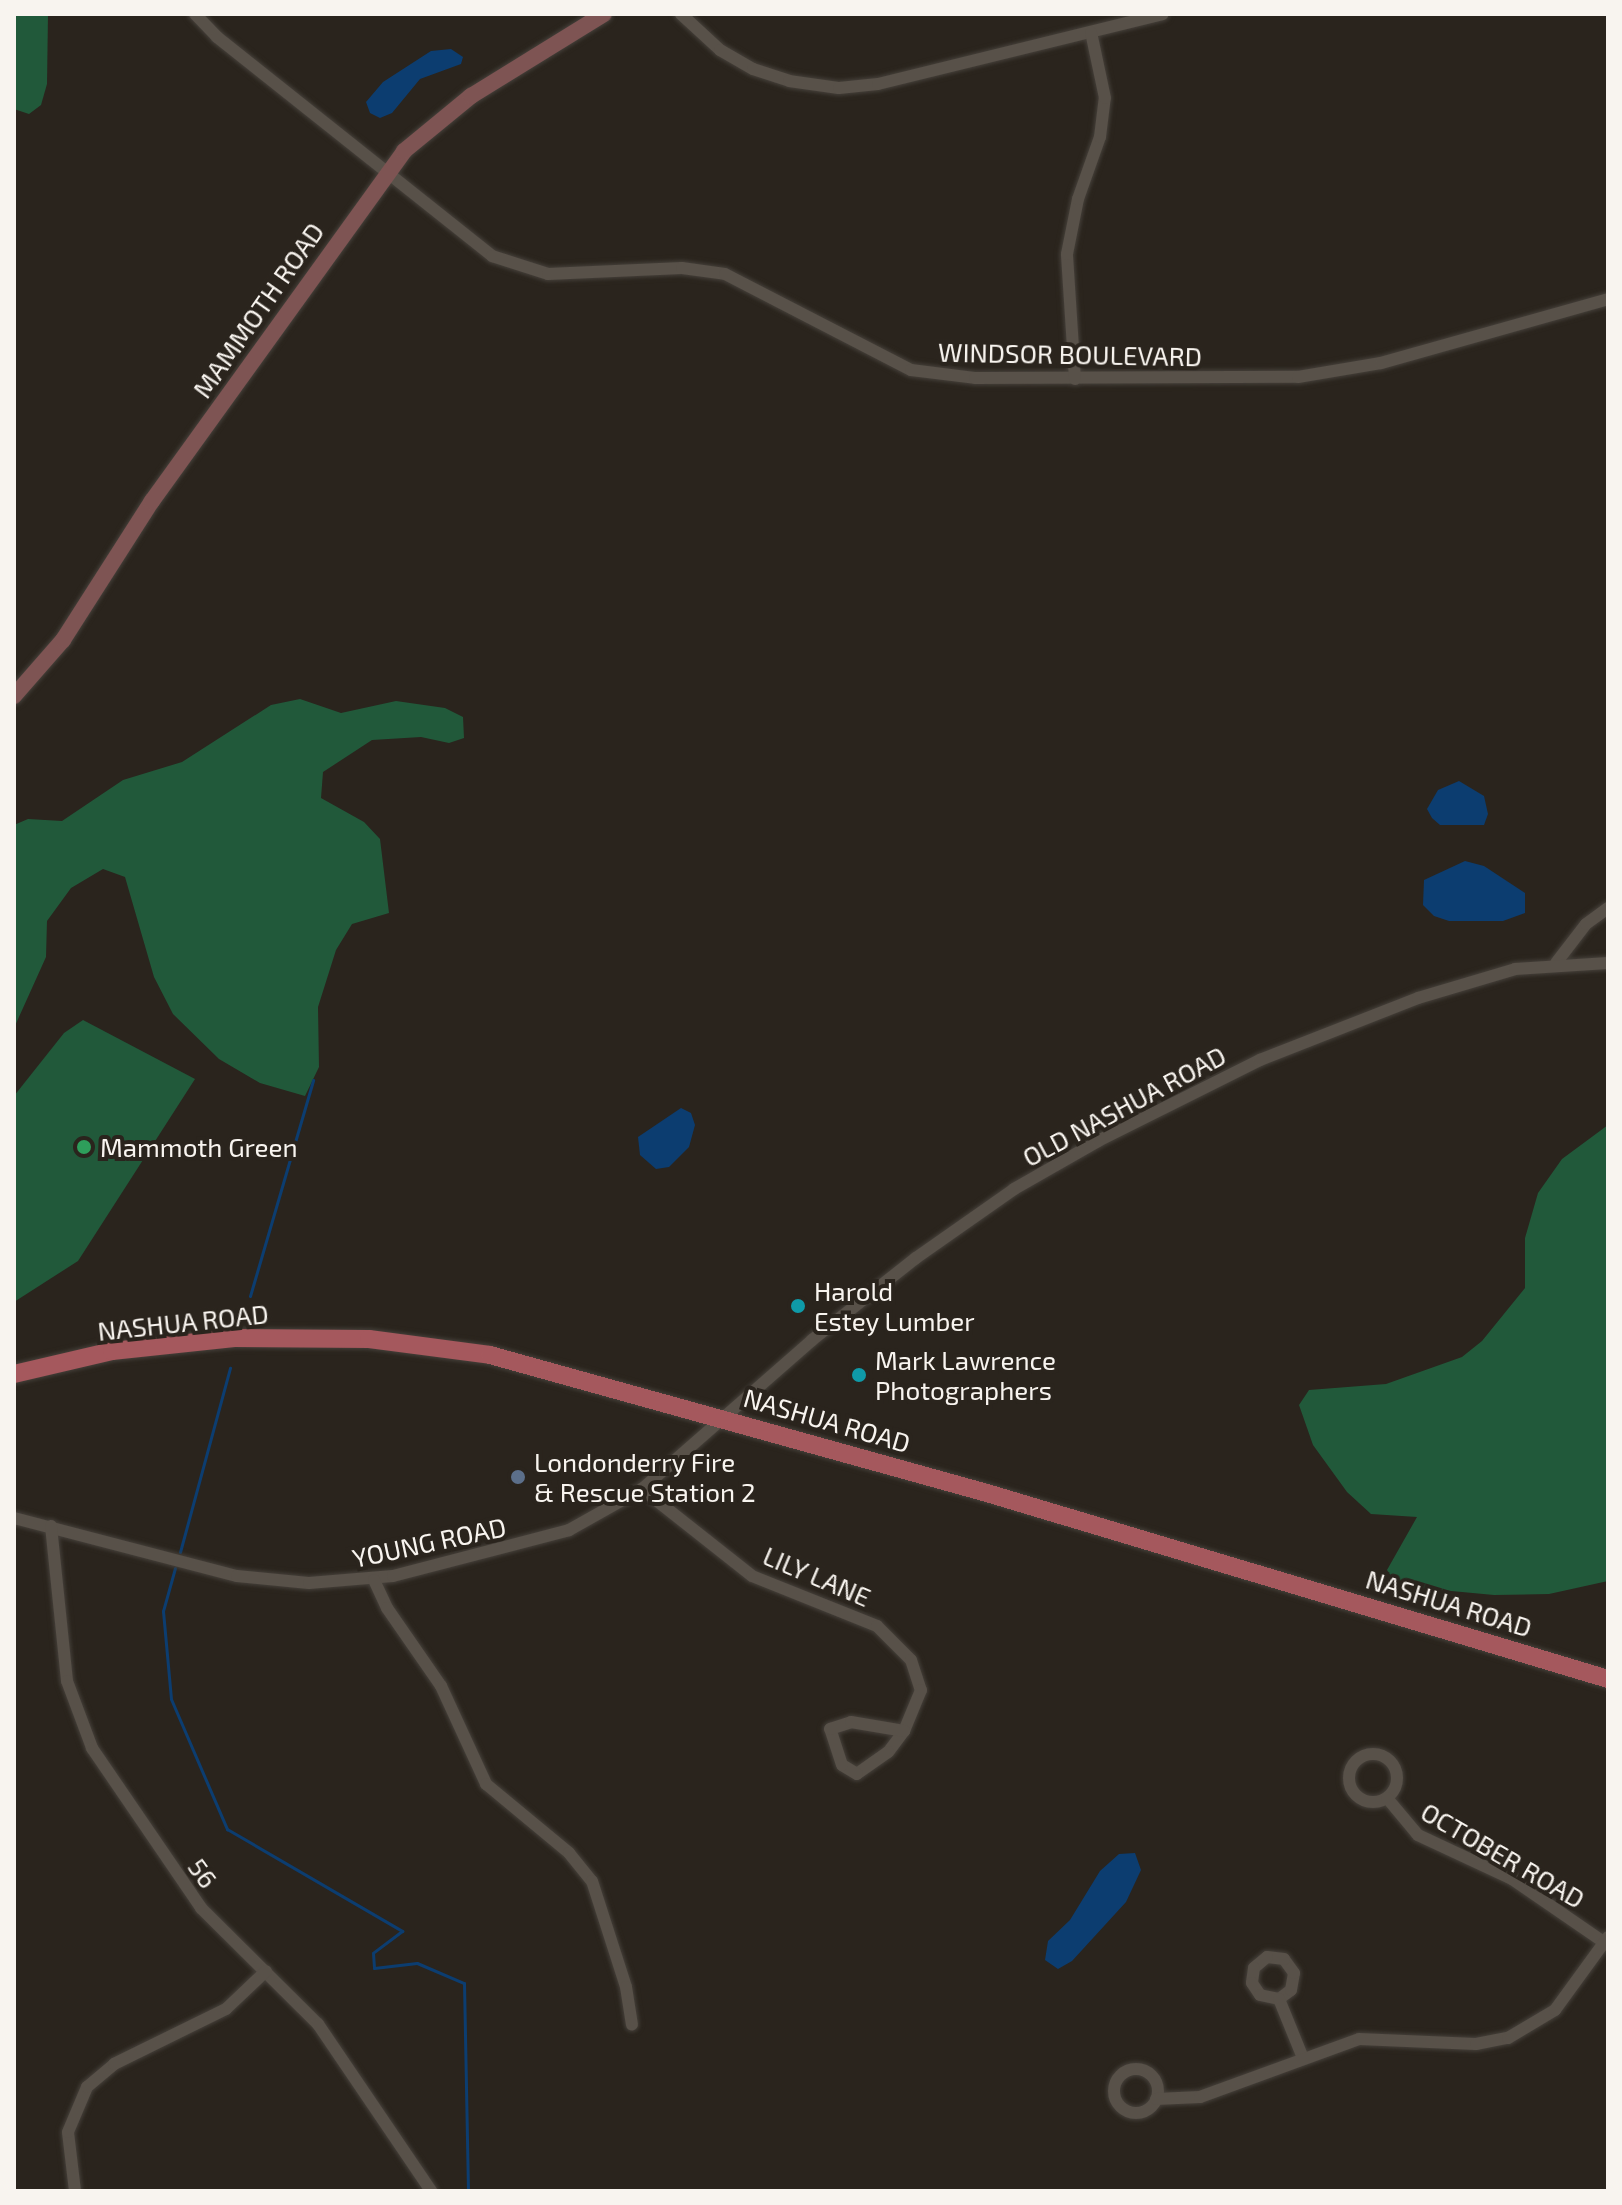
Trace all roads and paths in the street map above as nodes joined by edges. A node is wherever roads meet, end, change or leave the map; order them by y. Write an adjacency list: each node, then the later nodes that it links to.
1 (195, 14): 6 (street, WINDSOR BOULEVARD)
2 (604, 14): 6 (main road, MAMMOTH ROAD)
3 (681, 14): 5 (street)
4 (1163, 14): 5 (street)
5 (1091, 32): 8 (street)
6 (388, 171): 8 (street, WINDSOR BOULEVARD); 9 (main road, MAMMOTH ROAD)
7 (1608, 299): 8 (street, WINDSOR BOULEVARD)
8 (1075, 379)
9 (14, 696)
10 (1608, 908): 11 (street)
11 (1556, 963): 12 (street, OLD NASHUA ROAD); 14 (street, OLD NASHUA ROAD)
12 (1608, 963)
13 (14, 1374): 14 (main road, NASHUA ROAD)
14 (724, 1417): 15 (street, YOUNG ROAD); 19 (main road, NASHUA ROAD)
15 (642, 1489): 18 (street, YOUNG ROAD); 20 (street, LILY LANE)
16 (14, 1518): 17 (street, YOUNG ROAD)
17 (51, 1526): 18 (street, YOUNG ROAD); 23 (street, 56)
18 (374, 1580): 25 (street)
19 (1608, 1679)
20 (904, 1731): 20 (street, LILY LANE)
21 (1387, 1798): 22 (street, OCTOBER ROAD)
22 (1607, 1942): 26 (street)
23 (266, 1971): 28 (street); 29 (street, 56)
24 (1279, 1999): 26 (street)
25 (632, 2025)
26 (1303, 2058): 27 (street)
27 (1156, 2099)
28 (75, 2191)
29 (431, 2191)

